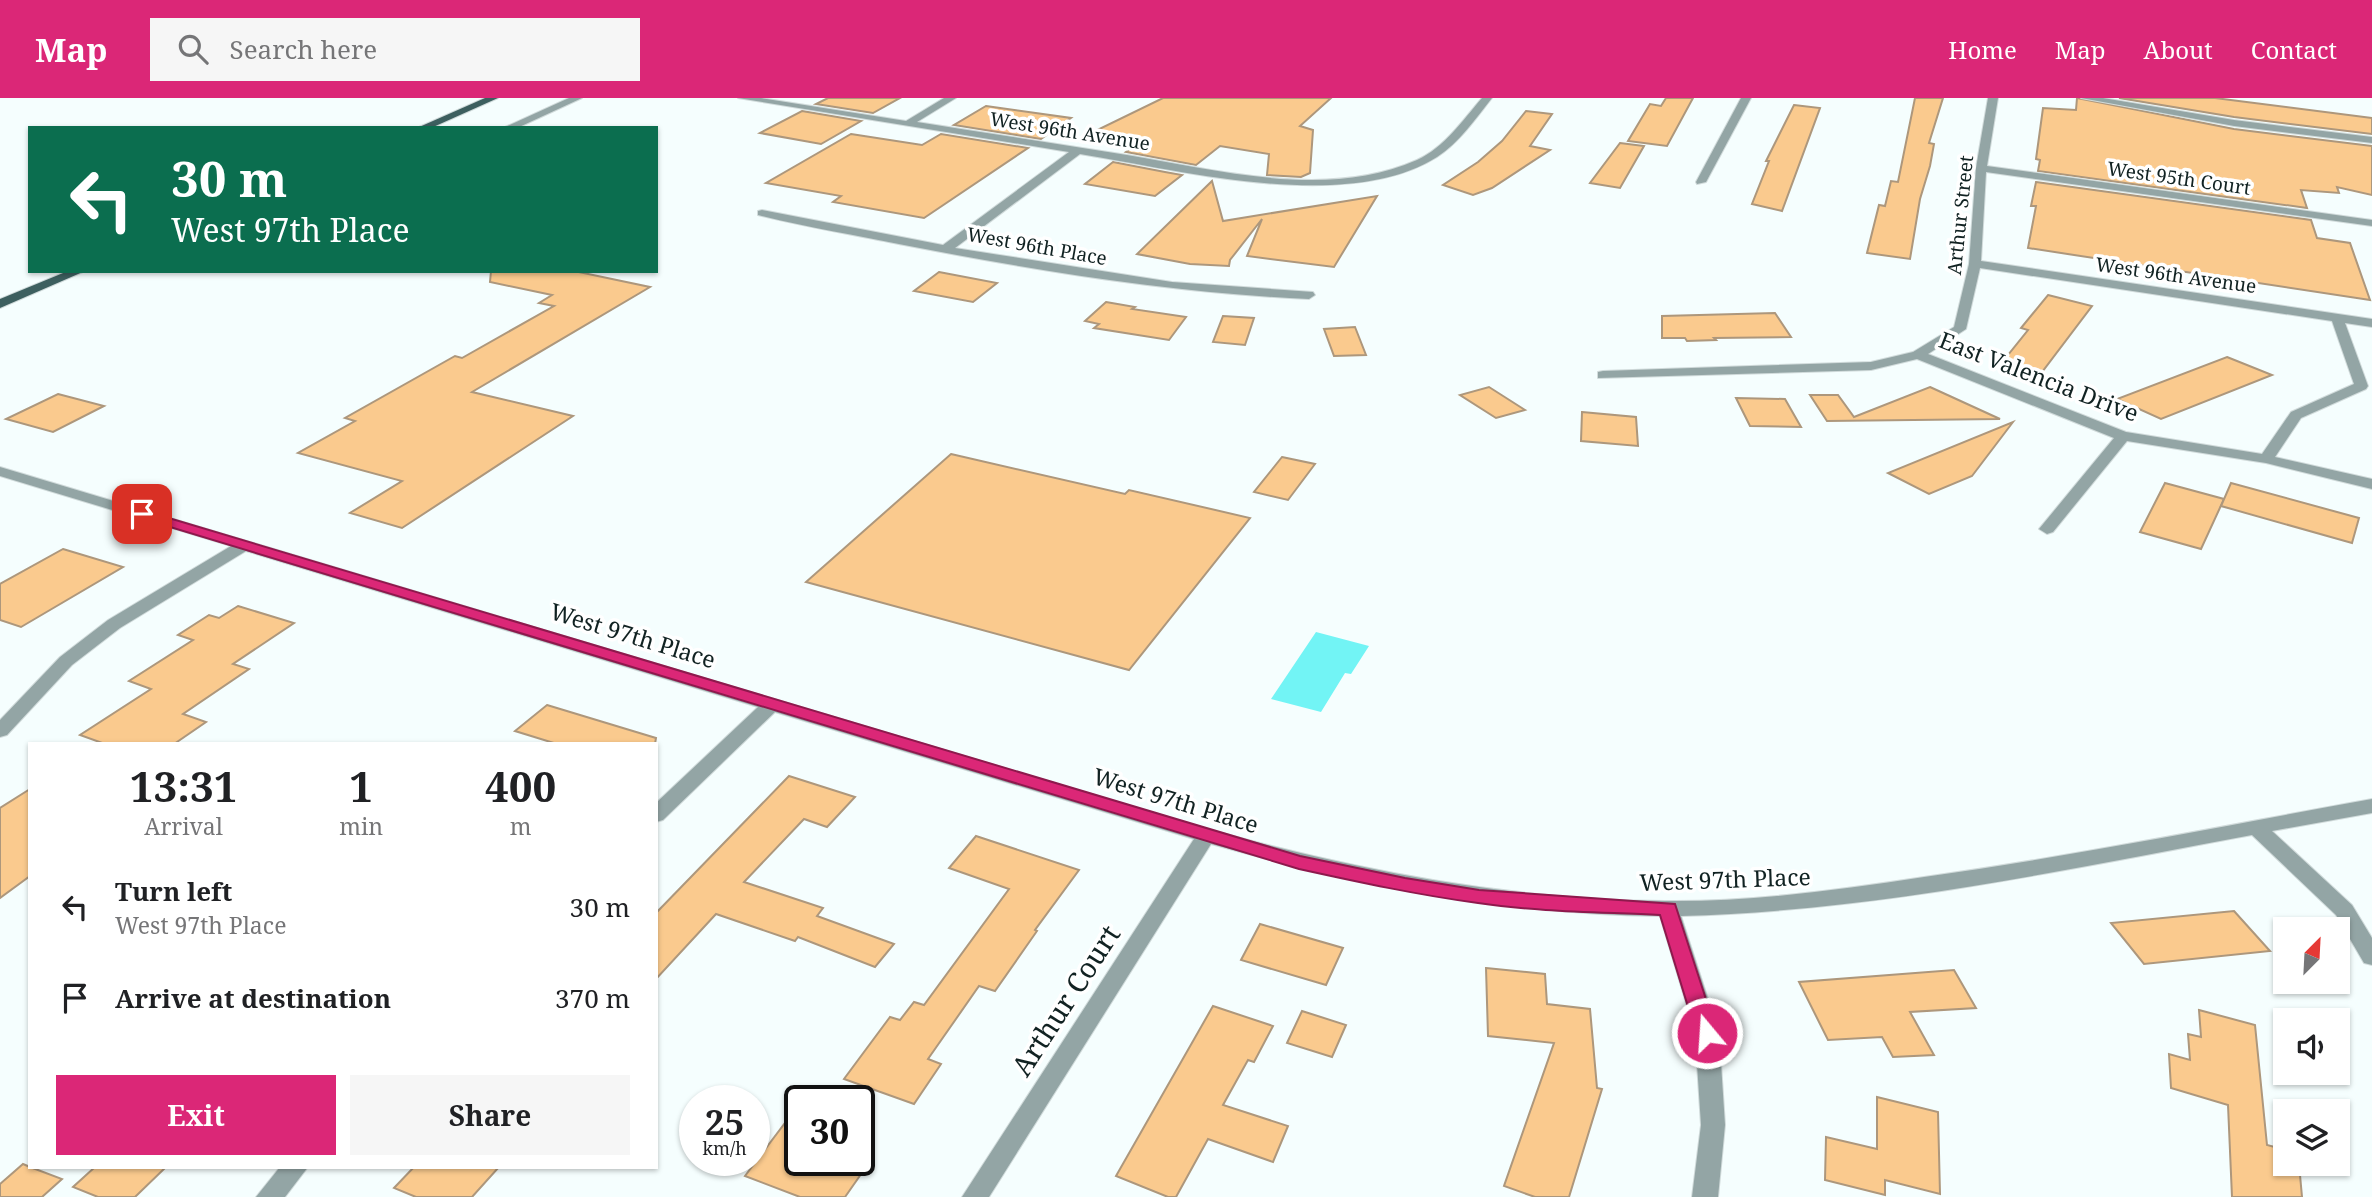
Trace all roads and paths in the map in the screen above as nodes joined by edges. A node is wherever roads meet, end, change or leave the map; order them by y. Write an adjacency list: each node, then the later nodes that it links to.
1 (493, 98): 10 (main road)
2 (577, 98): 11 (street)
3 (743, 98): 9 (street, West 96th Avenue)
4 (951, 98): 9 (street)
5 (1487, 98): 13 (street, West 96th Avenue)
6 (1746, 98): 15 (street)
7 (1993, 98): 14 (street, Arthur Street)
8 (2086, 98): 12 (street)
9 (906, 124): 13 (street, West 96th Avenue)
10 (427, 126)
11 (513, 126)
12 (2372, 140)
13 (1076, 152): 18 (street)
14 (1981, 168): 17 (street, West 95th Court); 19 (street, Arthur Street)
15 (1701, 182)
16 (762, 213): 18 (street, West 96th Place)
17 (2372, 223)
18 (947, 248): 21 (street, West 96th Place)
19 (1975, 264): 23 (street, West 96th Avenue); 25 (street, Arthur Street)
20 (74, 273): 22 (main road)
21 (1309, 295)
22 (0, 304)
23 (2337, 318): 24 (street, West 96th Avenue); 28 (street)
24 (2372, 323)
25 (1918, 355): 26 (street, East Valencia Drive); 27 (street, East Valencia Drive)
26 (1603, 375)
27 (2123, 436): 28 (street, East Valencia Drive); 31 (street)
28 (2266, 459): 30 (street, East Valencia Drive)
29 (0, 471): 32 (street, West 97th Place)
30 (2372, 484)
31 (2047, 529)
32 (244, 545): 33 (street, West 97th Place); 34 (street)
33 (774, 703): 36 (street); 38 (street, West 97th Place)
34 (0, 731)
35 (2372, 806): 37 (street, West 97th Place)
36 (658, 813)
37 (2256, 827): 39 (street, West 97th Place); 40 (street)
38 (1206, 836): 39 (street, West 97th Place); 43 (street, Arthur Court)
39 (1668, 909): 44 (street)
40 (2372, 957)
41 (294, 1169): 42 (street)
42 (269, 1197)
43 (975, 1197)
44 (1705, 1197)

